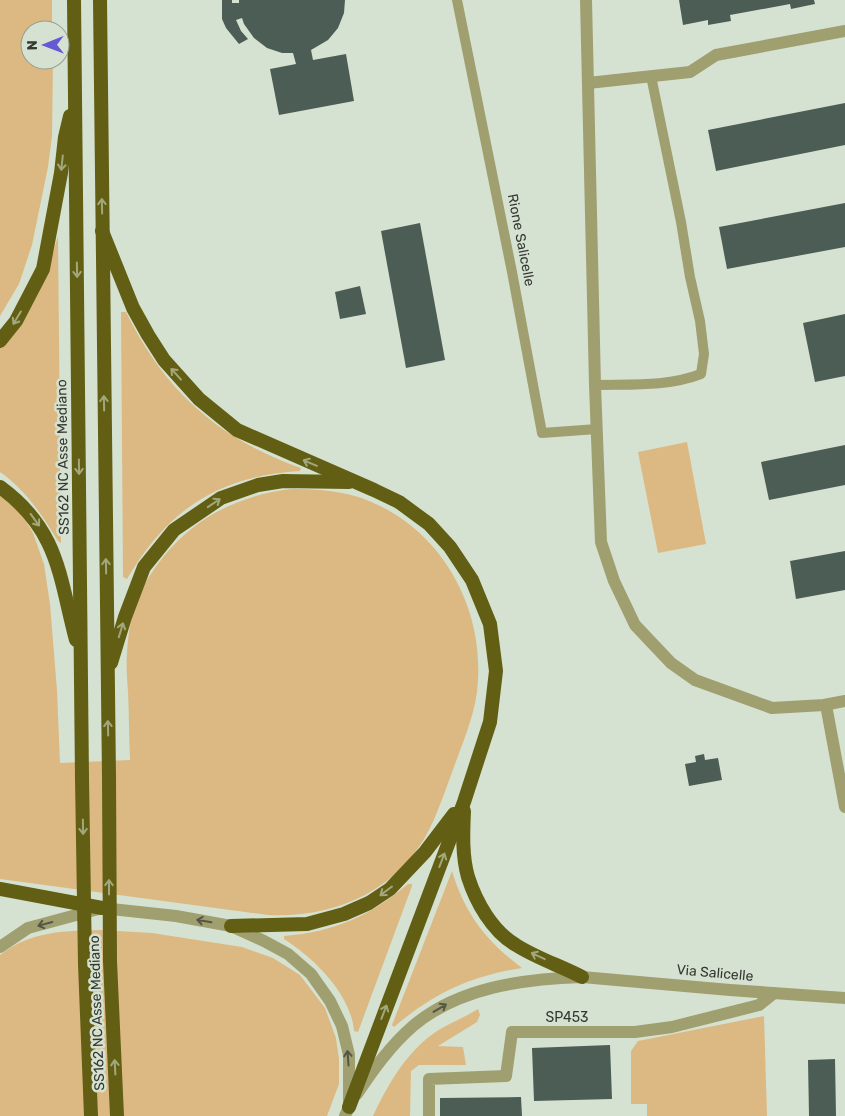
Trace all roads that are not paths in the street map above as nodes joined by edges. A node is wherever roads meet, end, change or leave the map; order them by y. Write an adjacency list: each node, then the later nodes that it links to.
1 (74, 0): 8 (highway, SS162 NC Asse Mediano)
2 (100, 0): 9 (highway, SS162 NC Asse Mediano, one-way to 2)
3 (457, 0): 12 (lane, Rione Salicelle)
4 (586, 0): 7 (street)
5 (845, 31): 6 (street)
6 (651, 76): 7 (street); 11 (lane)
7 (588, 83): 11 (street)
8 (75, 98): 10 (highway, one-way to 10); 15 (highway, SS162 NC Asse Mediano, one-way to 15)
9 (102, 231): 13 (highway, one-way to 9); 16 (highway, SS162 NC Asse Mediano, one-way to 9)
10 (0, 341)
11 (594, 385): 12 (street)
12 (596, 429): 18 (street)
13 (354, 482): 16 (highway, one-way to 13); 19 (highway)
14 (0, 487): 15 (highway, one-way to 15)
15 (81, 659): 29 (highway, SS162 NC Asse Mediano, one-way to 29, bridge)
16 (107, 677): 30 (highway, SS162 NC Asse Mediano, one-way to 16, bridge)
17 (845, 701): 18 (street)
18 (826, 705): 20 (street)
19 (464, 802): 23 (highway, one-way to 23); 25 (highway, one-way to 19); 28 (highway, one-way to 19)
20 (845, 807)
21 (0, 888): 22 (highway)
22 (102, 908): 23 (street, one-way to 22); 24 (street, one-way to 24)
23 (230, 926): 28 (street, one-way to 23)
24 (0, 947)
25 (582, 977): 26 (street, Via Salicelle); 28 (street, Via Salicelle, one-way to 25)
26 (774, 993): 27 (street, Via Salicelle); 31 (street, SP453)
27 (845, 998)
28 (347, 1111)
29 (91, 1116)
30 (117, 1116)
31 (429, 1116)

